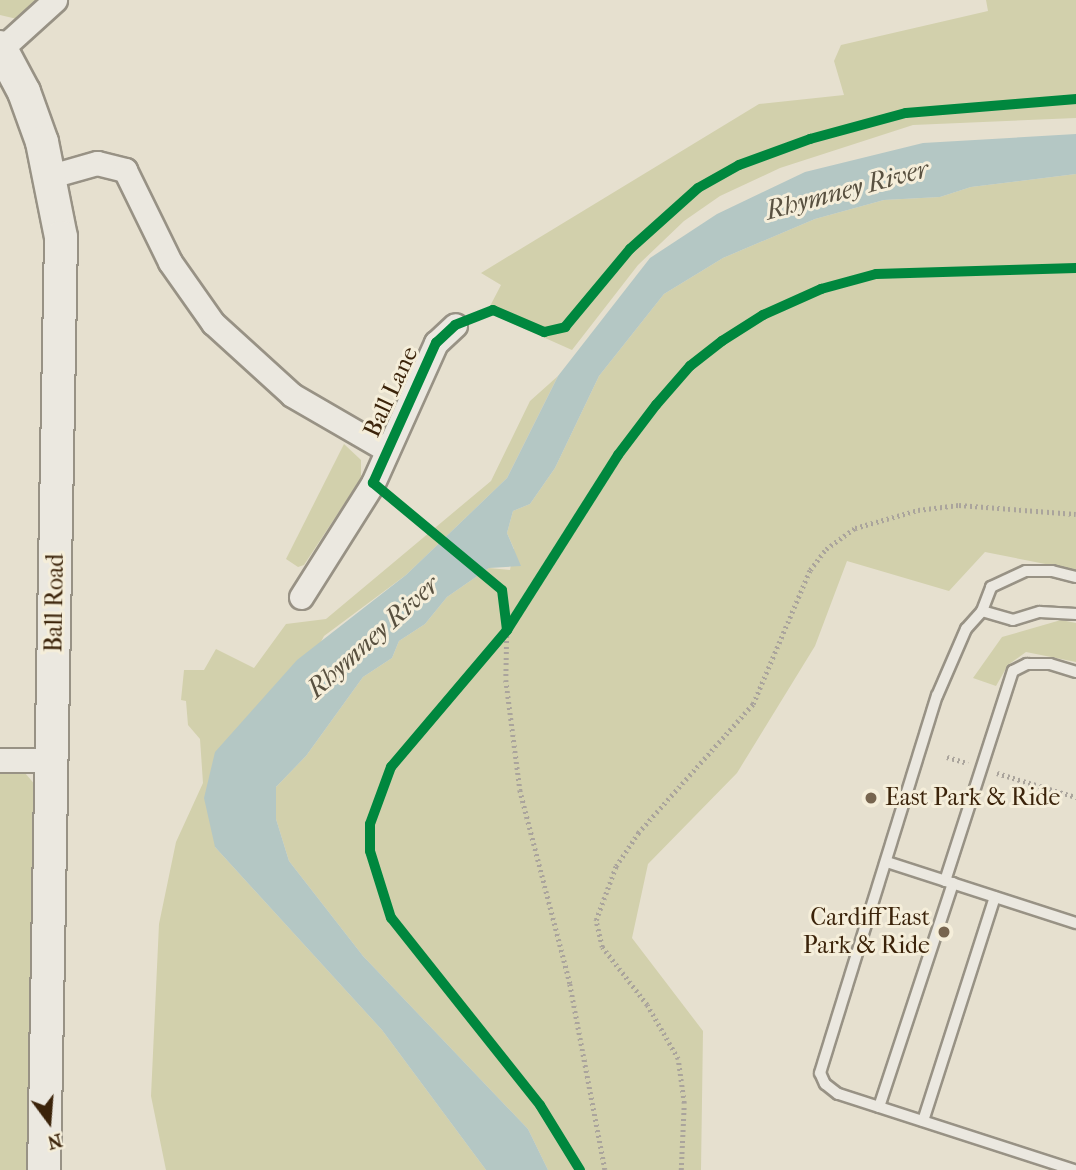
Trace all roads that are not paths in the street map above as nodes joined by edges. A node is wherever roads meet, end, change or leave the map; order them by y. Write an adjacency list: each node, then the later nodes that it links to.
1 (55, 0): 2 (street)
2 (1, 48): 3 (street, Ball Road)
3 (51, 176): 5 (street, Ball Lane); 12 (street, Ball Road)
4 (455, 325): 5 (street, Ball Lane)
5 (387, 450): 7 (street, Ball Lane)
6 (1076, 577): 8 (lane)
7 (301, 597)
8 (982, 611): 9 (lane); 13 (lane)
9 (1076, 614)
10 (1076, 673): 14 (lane)
11 (0, 760): 12 (street)
12 (52, 760): 19 (street, Ball Road)
13 (887, 862): 14 (lane); 17 (lane)
14 (949, 882): 15 (lane); 17 (lane)
15 (995, 897): 16 (lane); 18 (lane)
16 (1076, 923)
17 (879, 1107): 18 (lane)
18 (923, 1121): 20 (lane)
19 (44, 1170)
20 (1074, 1170)

